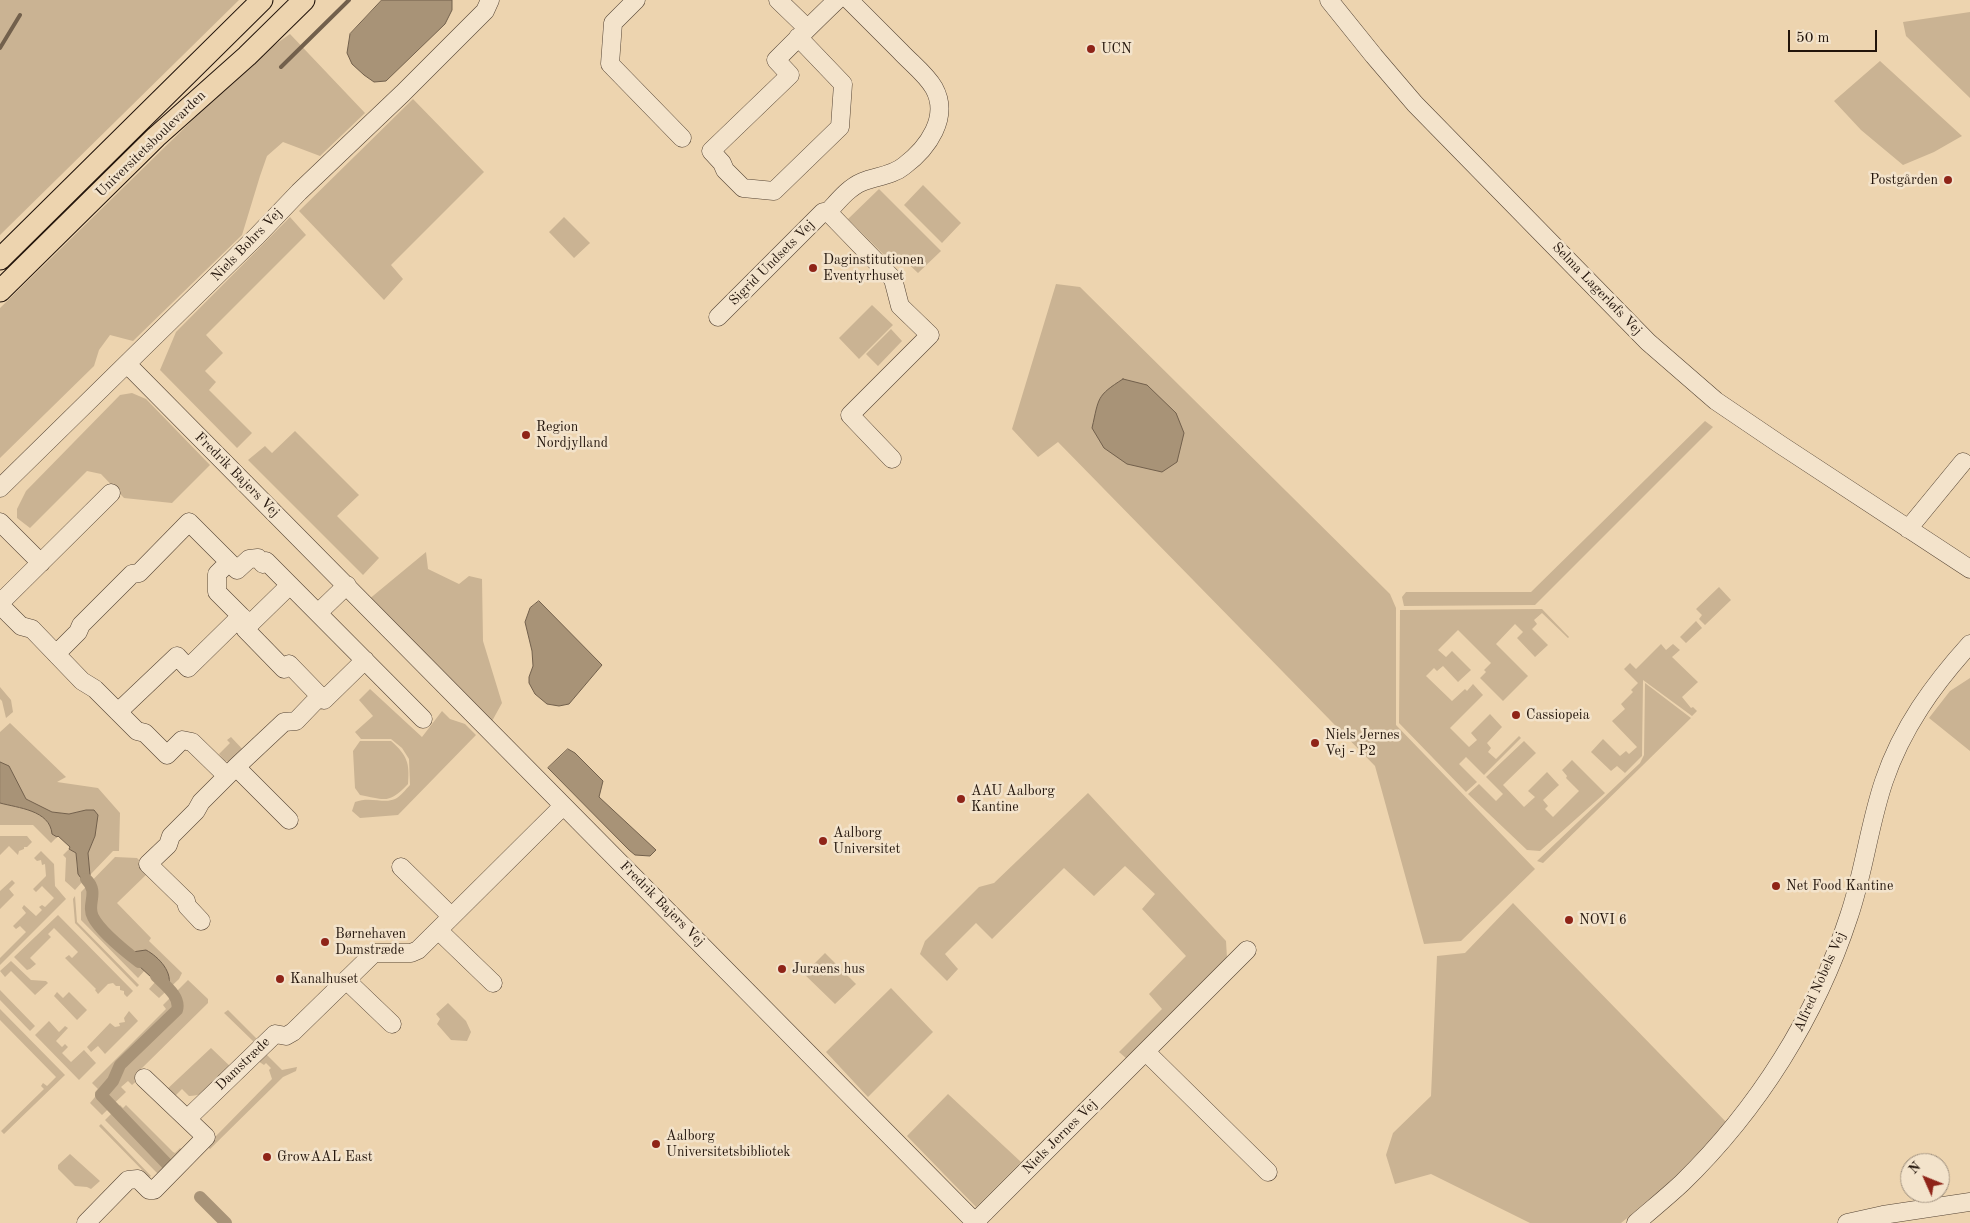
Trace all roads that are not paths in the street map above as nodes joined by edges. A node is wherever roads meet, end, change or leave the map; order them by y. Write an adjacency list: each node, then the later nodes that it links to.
1 (262, 0): 16 (main road, Universitetsboulevarden)
2 (283, 0): 13 (main road)
3 (304, 0): 12 (main road, Universitetsboulevarden)
4 (319, 0): 12 (main road)
5 (490, 0): 19 (street, Niels Bohrs Vej)
6 (636, 0): 14 (street)
7 (778, 0): 11 (street)
8 (837, 0): 11 (street)
9 (849, 0): 15 (street, Sigrid Undsets Vej)
10 (1329, 0): 25 (street, Selma Lagerløfs Vej)
11 (803, 33): 11 (street)
12 (247, 56): 13 (main road, Universitetsboulevarden)
13 (201, 96): 17 (main road, Universitetsboulevarden)
14 (682, 138)
15 (828, 212): 18 (street, Sigrid Undsets Vej); 20 (street, Sigrid Undsets Vej)
16 (0, 259)
17 (0, 291)
18 (718, 317)
19 (127, 364): 22 (street, Niels Bohrs Vej); 31 (street, Fredrik Bajers Vej)
20 (892, 459)
21 (1963, 462): 25 (street)
22 (0, 488)
23 (111, 493): 27 (street)
24 (0, 522): 27 (street)
25 (1908, 529): 28 (street, Selma Lagerløfs Vej); 29 (street, Selma Lagerløfs Vej)
26 (229, 562): 30 (street); 34 (street); 36 (street)
27 (41, 563): 32 (street)
28 (1970, 568)
29 (1970, 582)
30 (290, 584): 33 (street); 34 (street)
31 (347, 585): 33 (street); 44 (street, Fredrik Bajers Vej)
32 (0, 604): 36 (street)
33 (318, 613): 37 (street)
34 (245, 620): 39 (street); 41 (street)
35 (1970, 644): 40 (street, Alfred Nobels Vej)
36 (56, 654): 41 (street)
37 (365, 660): 39 (street); 42 (street)
38 (1970, 660): 40 (street, Alfred Nobels Vej)
39 (320, 696): 43 (street)
40 (1927, 697): 61 (street, Alfred Nobels Vej)
41 (118, 712): 43 (street)
42 (423, 718)
43 (232, 771): 45 (street); 48 (street)
44 (563, 806): 47 (street, Damstræde); 59 (street, Fredrik Bajers Vej)
45 (288, 820)
46 (401, 867): 47 (street)
47 (451, 916): 49 (street, Damstræde)
48 (201, 921)
49 (438, 930): 51 (street, Damstræde); 52 (street)
50 (1247, 950): 54 (street, Niels Jernes Vej)
51 (346, 980): 53 (street); 56 (street, Damstræde)
52 (492, 983)
53 (392, 1024)
54 (1146, 1052): 57 (street); 59 (street, Niels Jernes Vej)
55 (144, 1078): 56 (street)
56 (187, 1119): 60 (street)
57 (1268, 1172)
58 (1970, 1202): 62 (street)
59 (976, 1222)
60 (86, 1223)
61 (1636, 1223)
62 (1847, 1223)

